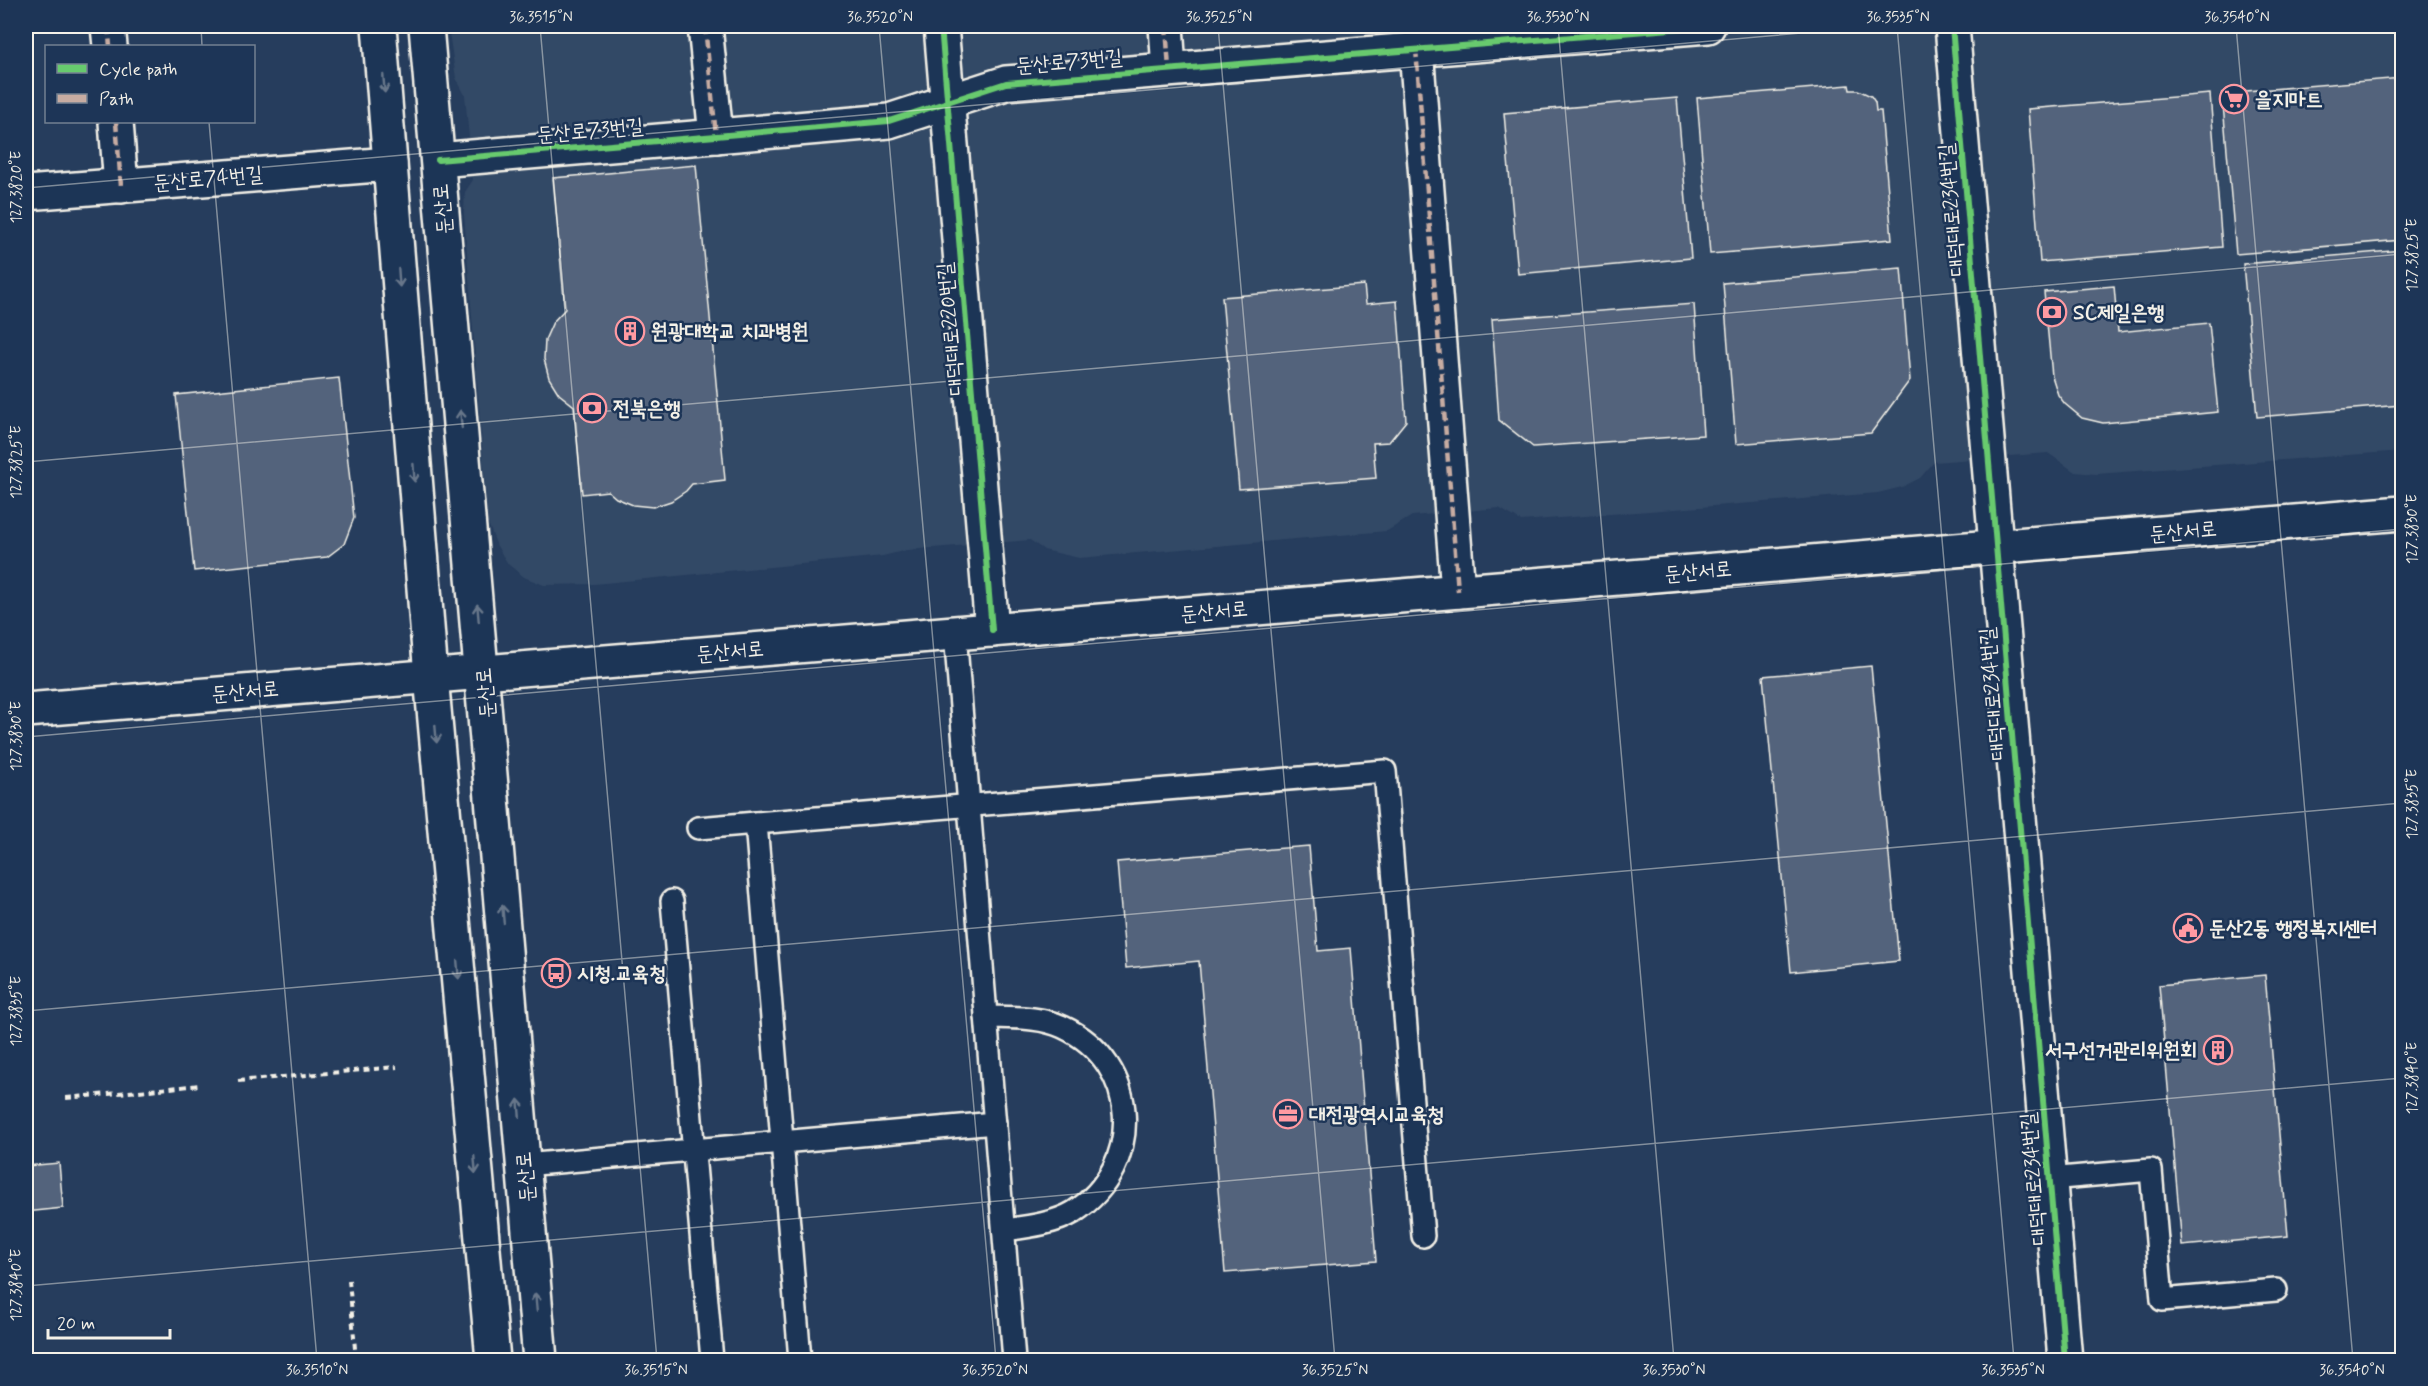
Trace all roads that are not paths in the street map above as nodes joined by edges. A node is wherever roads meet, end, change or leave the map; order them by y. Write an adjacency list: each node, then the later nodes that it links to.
1 (108, 26): 9 (street)
2 (379, 26): 16 (street, one-way to 16)
3 (426, 26): 15 (street, 둔산로)
4 (705, 26): 14 (street)
5 (941, 26): 12 (street, 대덕대로220번길)
6 (1166, 26): 11 (street)
7 (1693, 26): 10 (street, 둔산로73번길)
8 (1952, 26): 20 (street, 대덕대로234번길)
9 (110, 45)
10 (1416, 49): 11 (street, 둔산로73번길); 21 (street)
11 (1169, 69): 12 (street, 둔산로73번길)
12 (948, 102): 14 (street, 둔산로73번길); 22 (street, 대덕대로220번길)
13 (116, 123): 17 (street)
14 (716, 136): 15 (street, 둔산로73번길)
15 (438, 159): 24 (street, 둔산로, one-way to 15)
16 (390, 164): 17 (street, 둔산로74번길); 25 (street, one-way to 25)
17 (121, 186): 18 (street, 둔산로74번길)
18 (26, 193)
19 (2403, 513): 20 (street, 둔산서로)
20 (1996, 547): 21 (street, 둔산서로); 36 (street, 대덕대로234번길)
21 (1458, 591): 22 (street, 둔산서로)
22 (992, 630): 23 (street, 둔산서로)
23 (955, 633): 24 (street, 둔산서로); 27 (lane)
24 (483, 671): 25 (street, 둔산서로); 35 (street, 둔산로, one-way to 24)
25 (430, 676): 26 (street, 둔산서로); 40 (street, one-way to 40)
26 (26, 710)
27 (970, 806): 28 (lane); 31 (lane); 38 (lane)
28 (756, 823): 29 (lane); 33 (lane)
29 (698, 828)
30 (672, 901): 34 (lane)
31 (986, 1017): 32 (lane); 37 (lane)
32 (995, 1123): 33 (lane); 37 (lane)
33 (783, 1143): 34 (lane); 43 (lane)
34 (694, 1150): 35 (lane); 42 (lane)
35 (524, 1165): 41 (street, 둔산로, one-way to 35)
36 (2049, 1179): 39 (lane); 45 (street, 대덕대로234번길)
37 (1004, 1230): 44 (lane)
38 (1423, 1236)
39 (2276, 1290)
40 (493, 1360)
41 (540, 1360)
42 (712, 1360)
43 (800, 1360)
44 (1014, 1360)
45 (2065, 1360)

